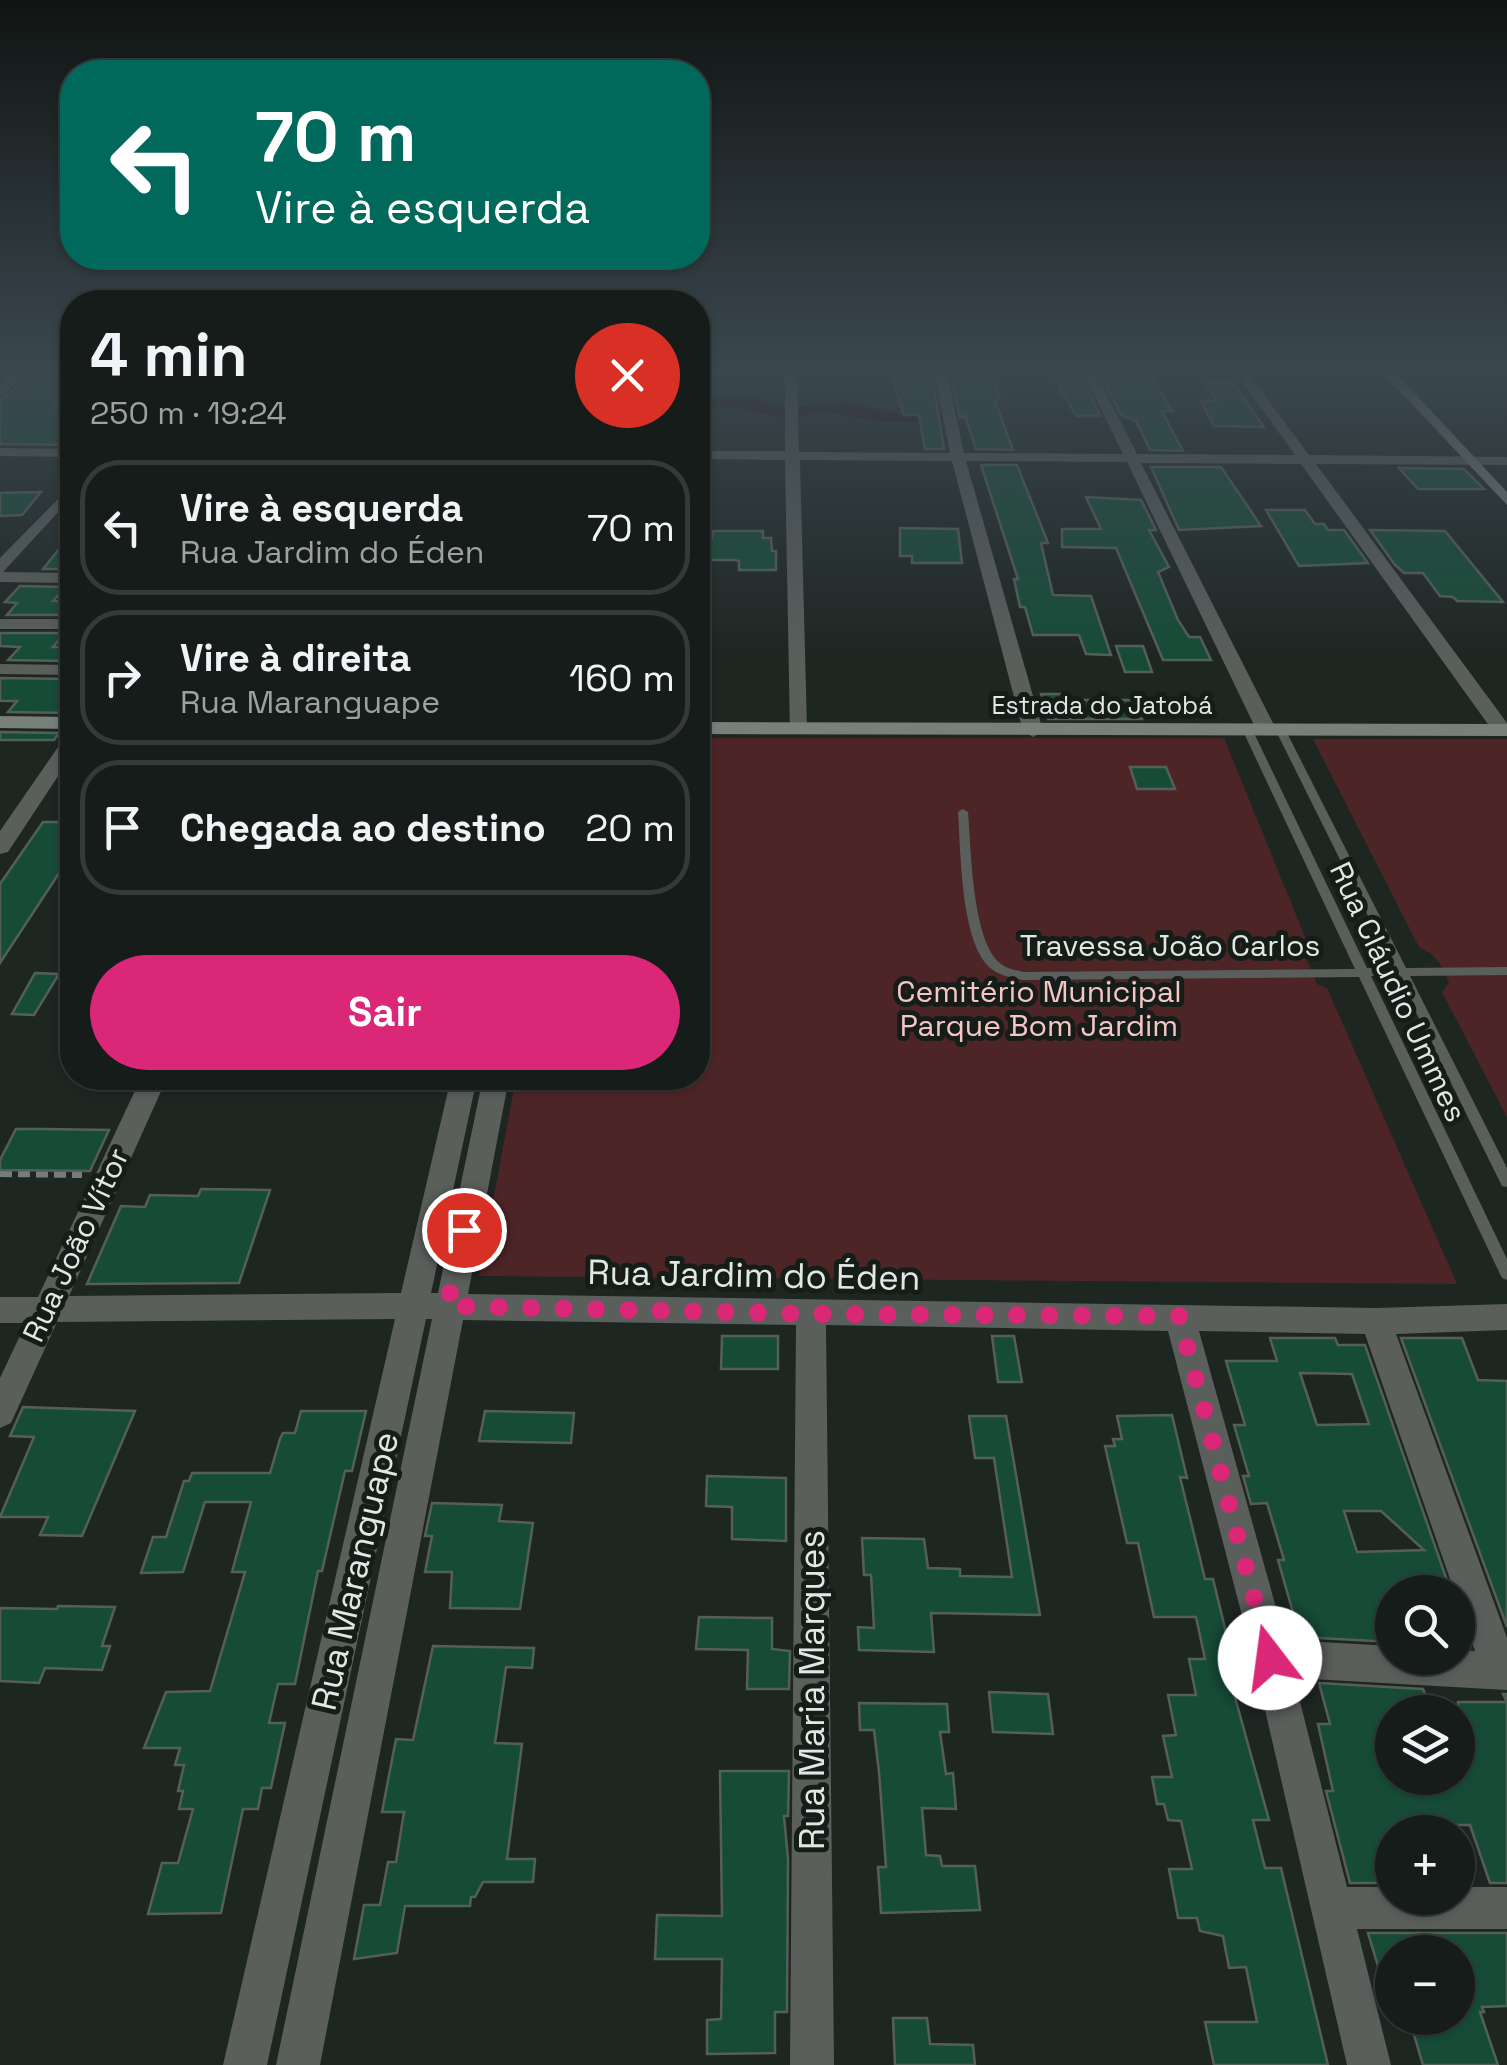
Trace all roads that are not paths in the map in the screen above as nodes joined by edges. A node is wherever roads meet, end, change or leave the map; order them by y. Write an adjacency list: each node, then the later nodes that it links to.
1 (792, 466): 18 (street)
2 (963, 466): 21 (street)
3 (1137, 466): 19 (street)
4 (1310, 466): 20 (street)
5 (1475, 466): 6 (street)
6 (1507, 501)
7 (60, 502): 8 (street)
8 (0, 568)
9 (0, 578): 10 (street)
10 (60, 578)
11 (0, 624): 12 (street)
12 (60, 624)
13 (0, 669): 14 (street)
14 (60, 670)
15 (0, 722): 16 (street)
16 (60, 723)
17 (710, 728): 18 (street, Estrada do Jatobá)
18 (797, 729): 21 (street, Estrada do Jatobá)
19 (1264, 729): 20 (street, Estrada do Jatobá); 21 (street, Estrada do Jatobá); 25 (lane, Rua Cláudio Ummes); 26 (lane, Rua Cláudio Ummes)
20 (1504, 730)
21 (1033, 731)
22 (60, 759): 24 (street)
23 (963, 812): 26 (lane, Travessa João Carlos)
24 (0, 847)
25 (1402, 970): 26 (lane, Travessa João Carlos); 27 (lane, Travessa João Carlos); 31 (lane, Rua Cláudio Ummes)
26 (1360, 971): 32 (lane, Rua Cláudio Ummes)
27 (1507, 972)
28 (148, 1090): 35 (street, Rua João Vítor)
29 (462, 1090): 33 (street, Rua Maranguape)
30 (493, 1090): 33 (street, Rua Maranguape)
31 (1507, 1182)
32 (1507, 1274)
33 (431, 1306): 35 (street, Rua Jardim do Éden); 36 (street, Rua Jardim do Éden); 45 (street, Rua Maranguape); 46 (street, Rua Maranguape)
34 (0, 1310): 35 (street, Rua Jardim do Éden)
35 (46, 1310): 40 (street, Rua João Vítor)
36 (811, 1314): 37 (street, Rua Jardim do Éden); 47 (street, Rua Maria Marques)
37 (1179, 1316): 39 (street, Rua Jardim do Éden); 41 (street)
38 (1507, 1318): 39 (street, Rua Jardim do Éden)
39 (1376, 1320): 42 (street)
40 (0, 1413)
41 (1270, 1658): 42 (street); 43 (street)
42 (1504, 1670)
43 (1331, 1908): 44 (street); 48 (street)
44 (1507, 1908)
45 (246, 2065)
46 (298, 2065)
47 (812, 2065)
48 (1369, 2065)

